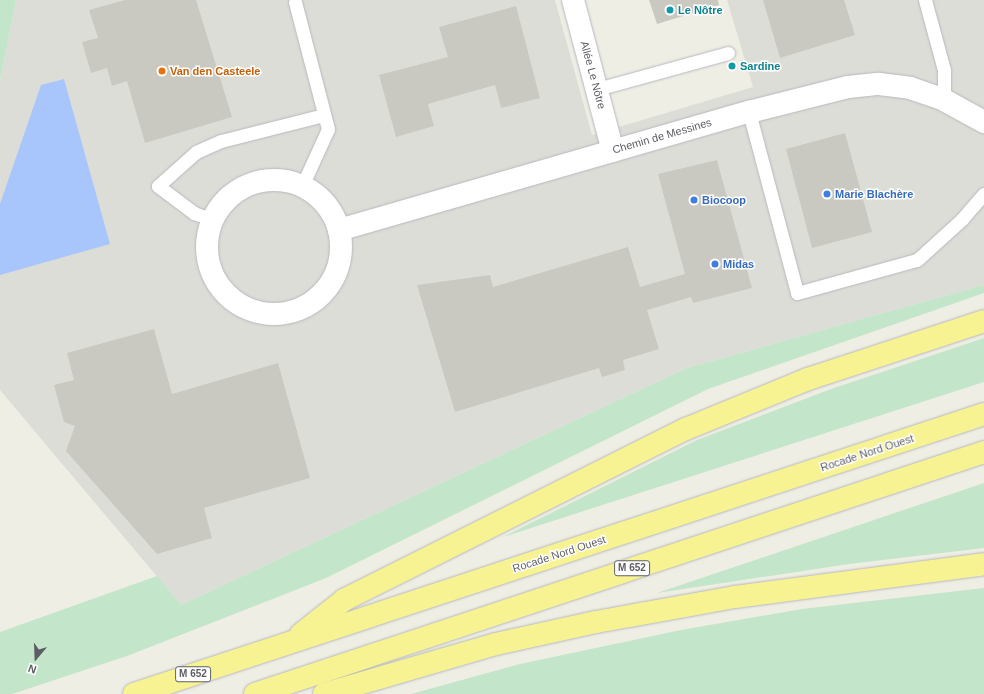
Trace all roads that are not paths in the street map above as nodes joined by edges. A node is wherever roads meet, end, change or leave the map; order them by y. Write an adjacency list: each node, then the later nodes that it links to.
1 (573, 0): 5 (street, Allée Le Nôtre)
2 (925, 0): 6 (lane)
3 (295, 2): 8 (lane)
4 (728, 53): 5 (lane)
5 (597, 89): 10 (street, Allée Le Nôtre)
6 (944, 100): 7 (street, Chemin de Messines); 9 (street, Chemin de Messines)
7 (749, 112): 10 (street, Chemin de Messines); 12 (lane)
8 (324, 115): 11 (lane); 13 (lane)
9 (984, 122)
10 (613, 150): 14 (street, Chemin de Messines)
11 (302, 186): 13 (street); 14 (street)
12 (984, 194)
13 (213, 220): 14 (street)
14 (339, 230)
15 (984, 321): 19 (highway)
16 (984, 414): 19 (highway, Rocade Nord Ouest / M 652)
17 (984, 452): 21 (highway, M 652)
18 (984, 564): 22 (highway)
19 (290, 643): 20 (highway, Rocade Nord Ouest / M 652)
20 (134, 694)
21 (255, 694)
22 (324, 694)

